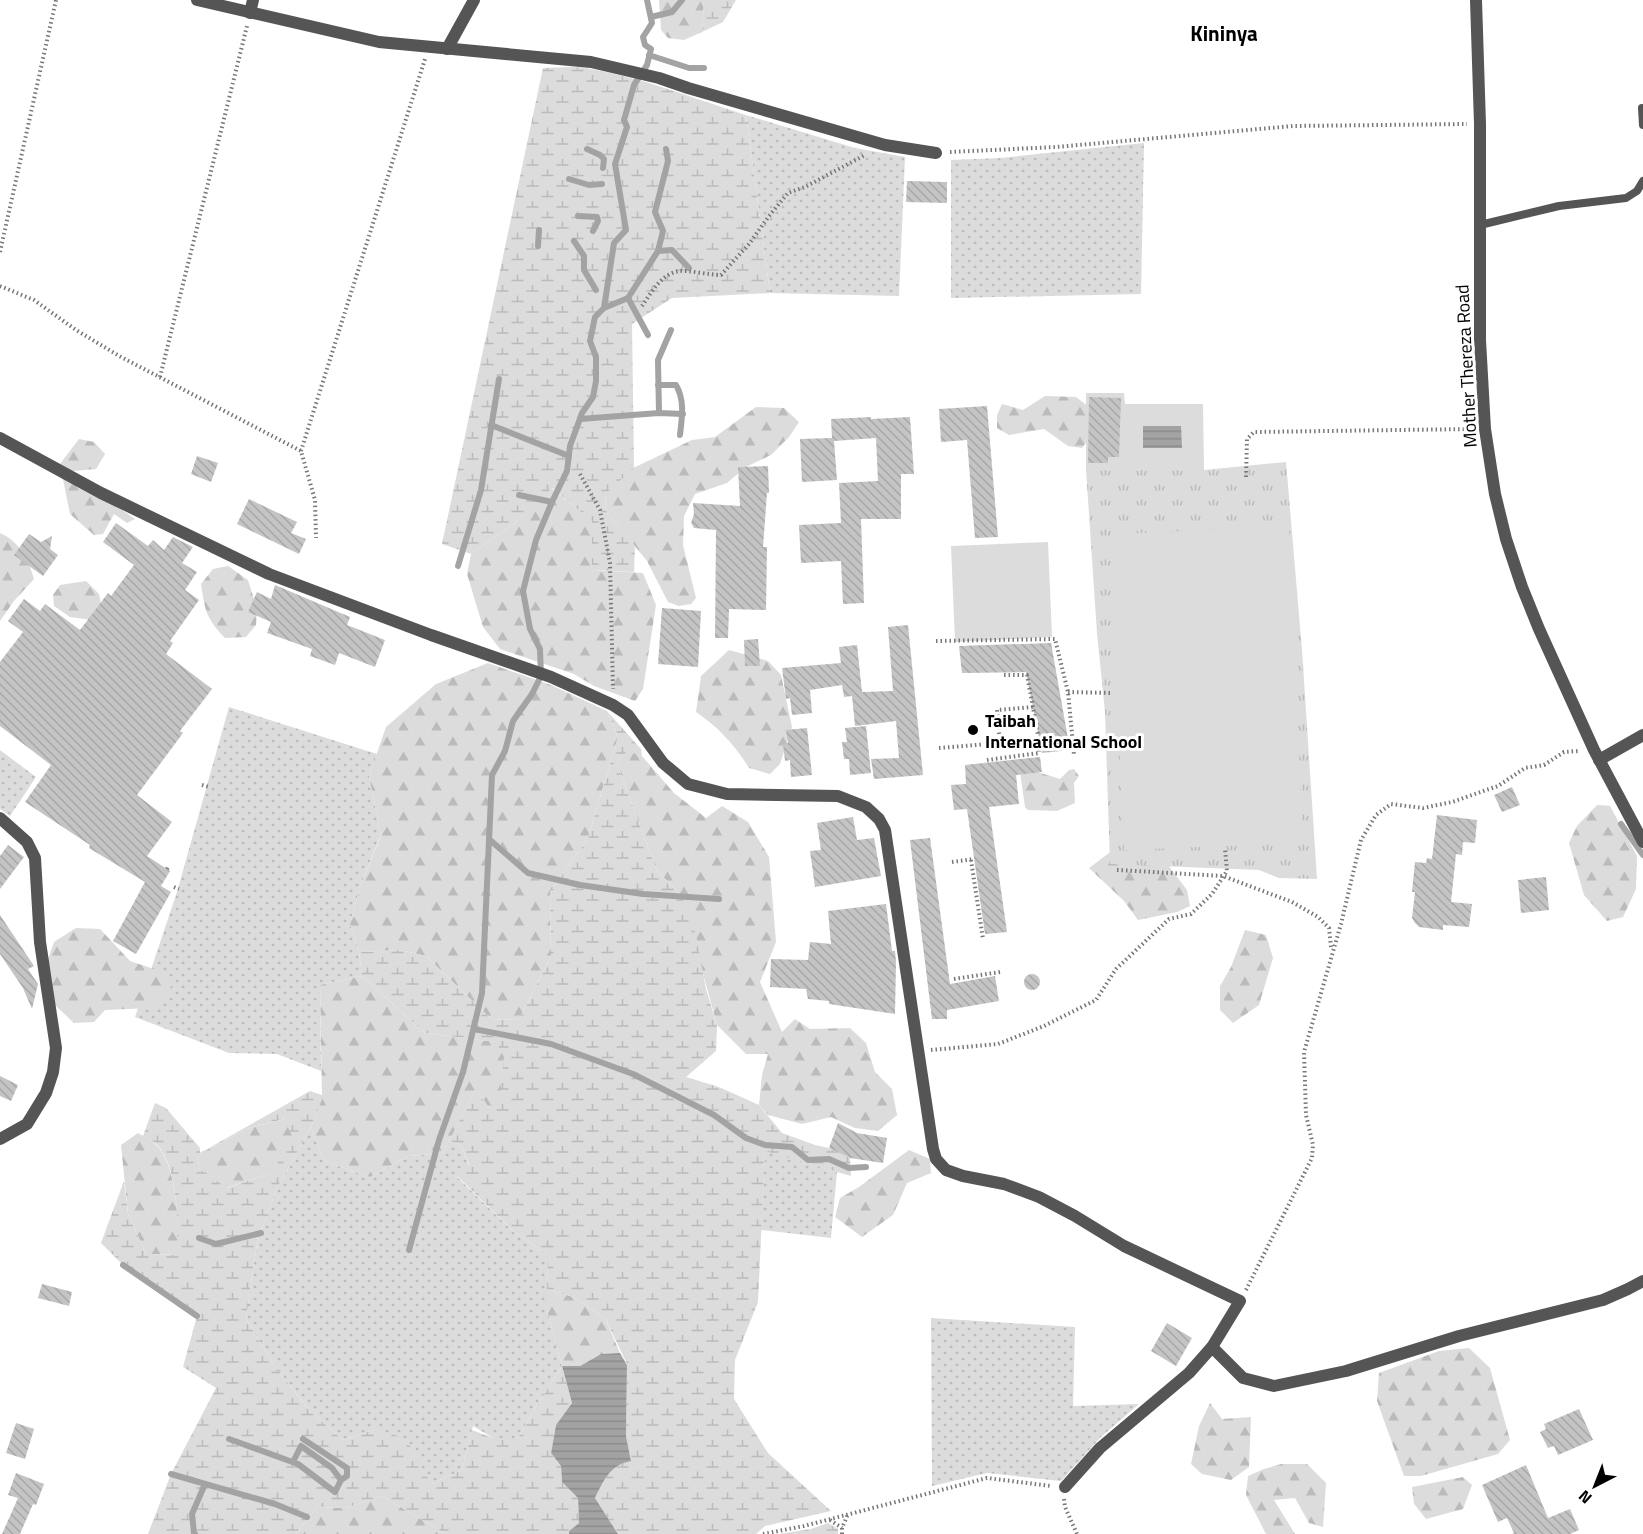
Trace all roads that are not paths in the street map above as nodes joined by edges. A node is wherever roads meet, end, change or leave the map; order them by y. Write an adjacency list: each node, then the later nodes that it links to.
1 (197, 0): 5 (street)
2 (253, 0): 5 (street)
3 (474, 0): 6 (street)
4 (1476, 0): 11 (street, Mother Thereza Road)
5 (250, 14): 6 (street)
6 (447, 49): 9 (street)
7 (1642, 108): 8 (lane)
8 (1643, 125)
9 (936, 153)
10 (1643, 181): 11 (lane)
11 (1480, 225): 14 (street, Mother Thereza Road)
12 (0, 438): 19 (street)
13 (1643, 735): 14 (street)
14 (1596, 755): 16 (street, Mother Thereza Road)
15 (0, 818): 17 (street)
16 (1643, 842)
17 (0, 1139)
18 (1643, 1281): 19 (street)
19 (1212, 1347): 20 (street)
20 (1065, 1487)

